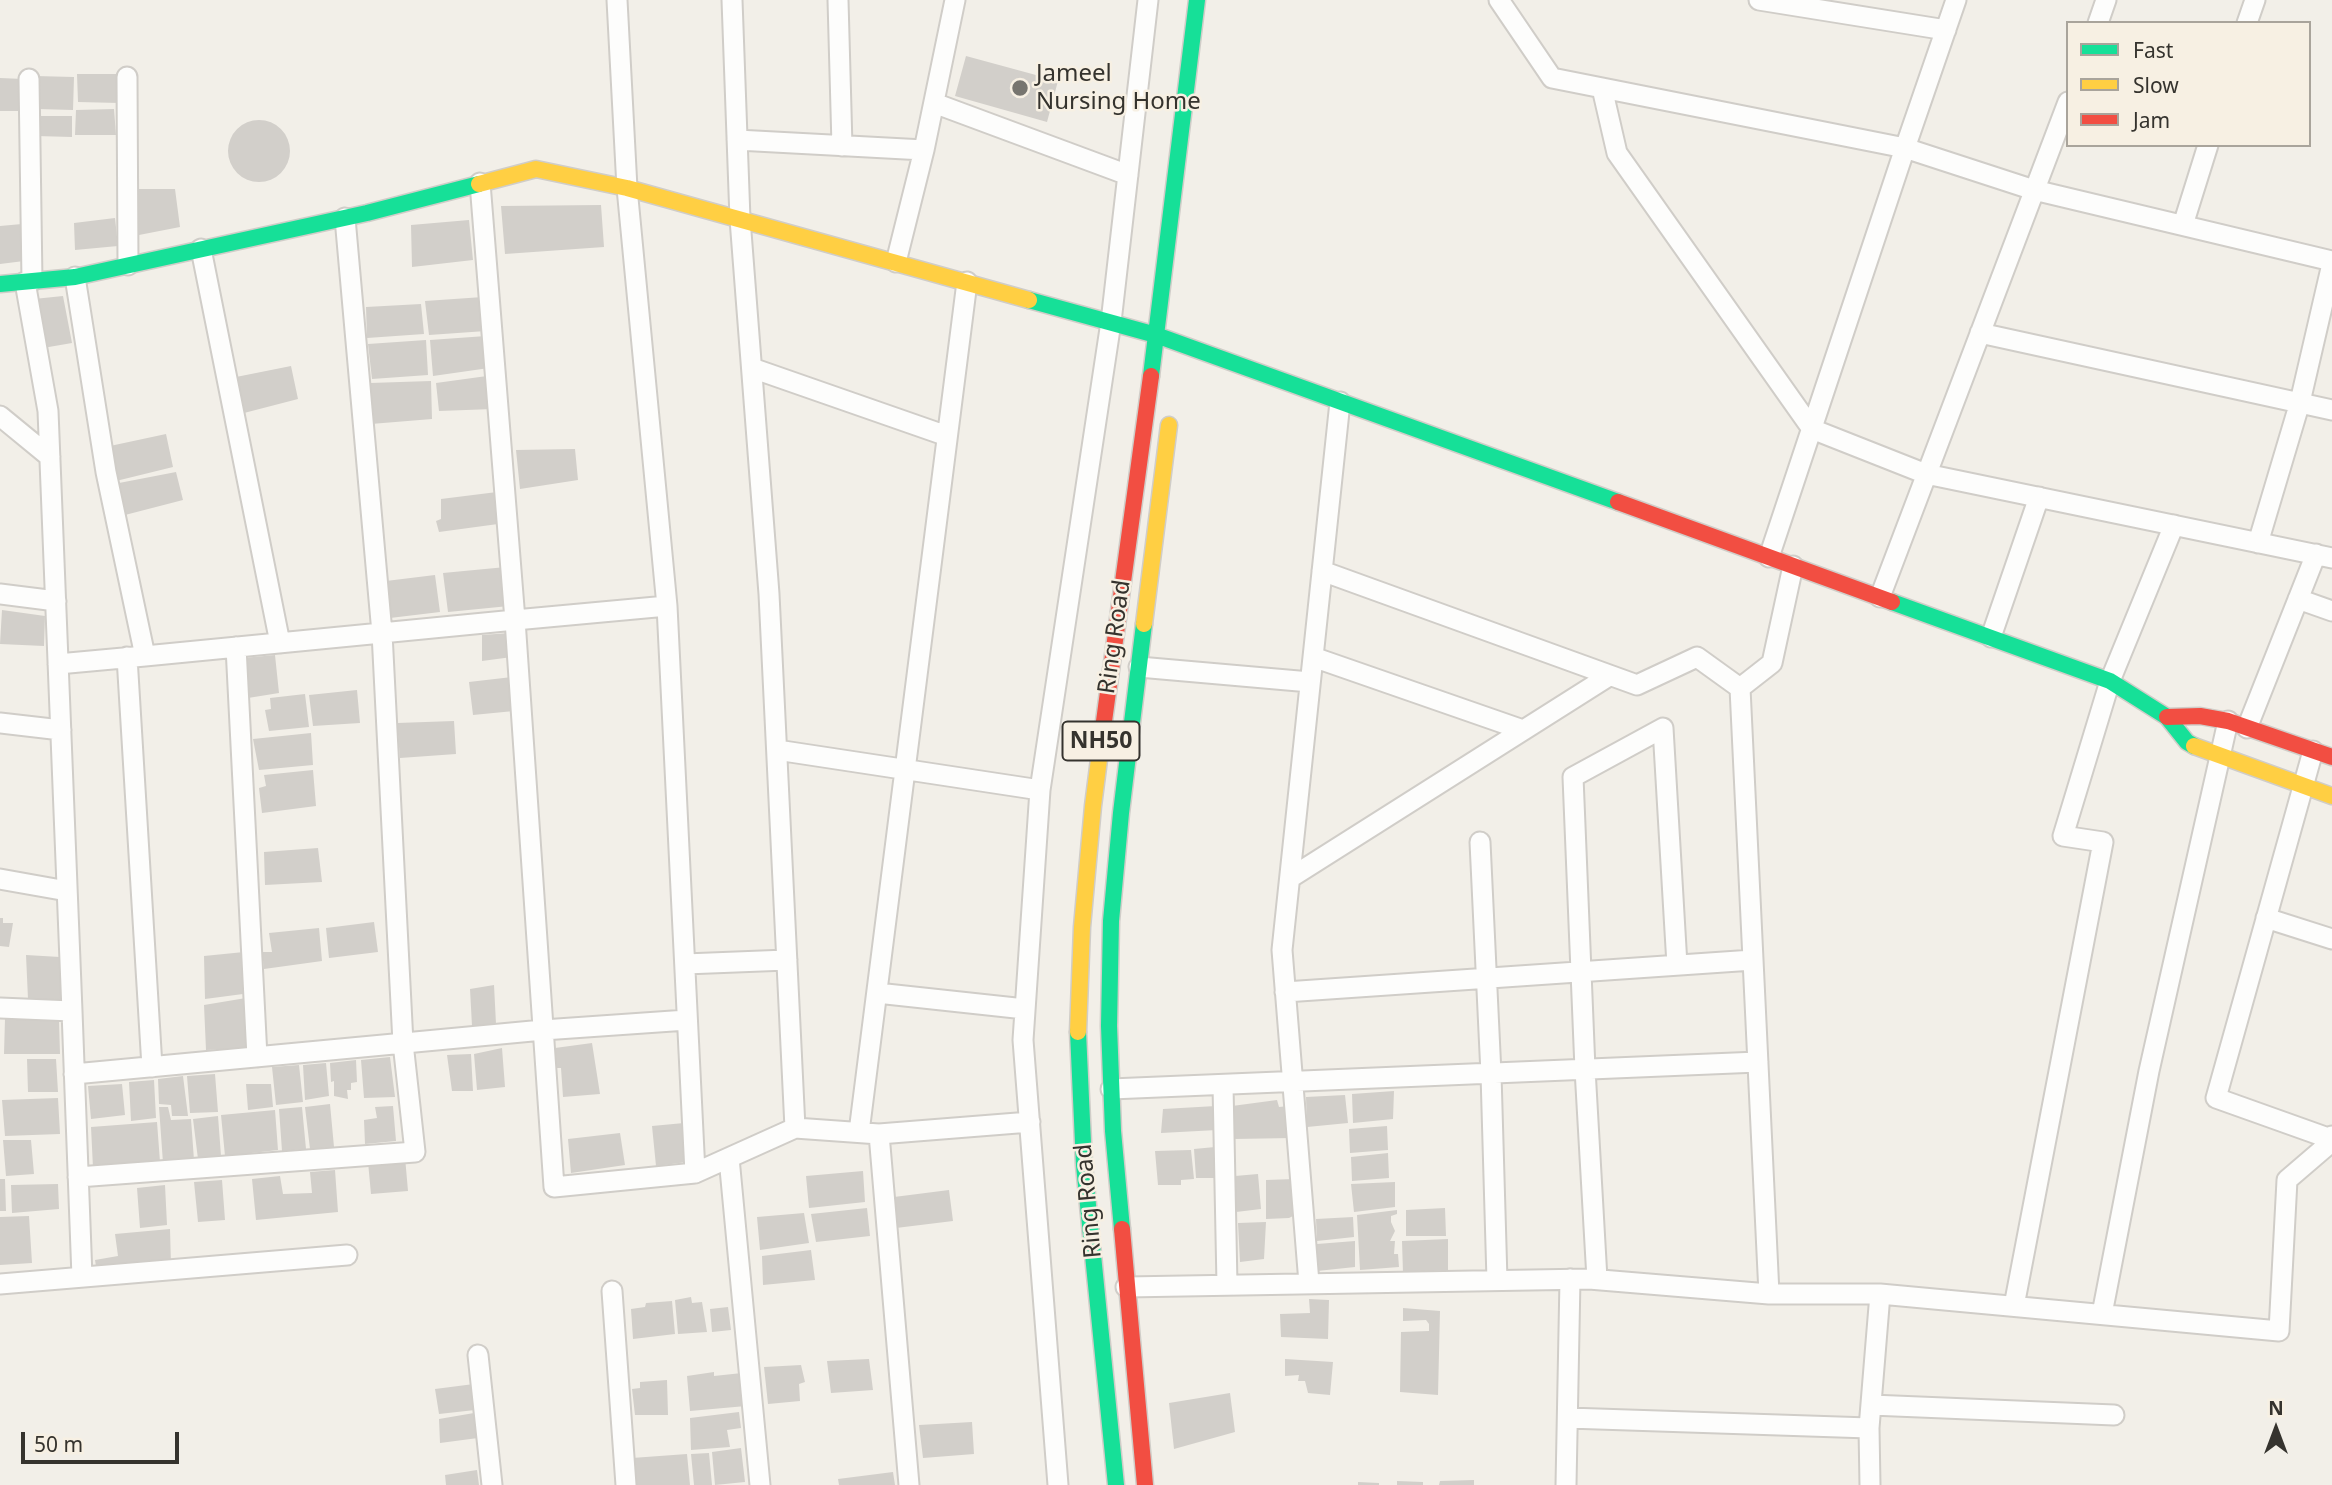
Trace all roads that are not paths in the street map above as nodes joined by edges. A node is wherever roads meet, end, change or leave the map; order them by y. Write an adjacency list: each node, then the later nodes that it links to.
1 (617, 0): 27 (street)
2 (732, 0): 20 (street)
3 (838, 0): 21 (street)
4 (955, 0): 18 (street)
5 (1148, 0): 25 (street)
6 (1197, 0): 42 (main road, Ring Road / NH50)
7 (1499, 0): 17 (street)
8 (1759, 0): 14 (street)
9 (1956, 0): 14 (street)
10 (2106, 0): 12 (street)
11 (2255, 0): 13 (street)
12 (2099, 21)
13 (2248, 21)
14 (1946, 30): 23 (street)
15 (127, 76): 35 (street)
16 (30, 79): 37 (street)
17 (1602, 88): 23 (street); 49 (street)
18 (934, 103): 24 (street); 25 (street)
19 (2066, 107): 28 (street)
20 (737, 141): 21 (street); 30 (street)
21 (842, 146): 24 (street)
22 (2207, 147): 31 (street)
23 (1905, 148): 28 (street); 49 (street)
24 (924, 150): 33 (street)
25 (1128, 175): 40 (street)
26 (480, 183): 27 (main road); 29 (main road); 66 (street)
27 (627, 188): 30 (main road); 64 (street)
28 (2035, 190): 31 (street); 41 (street)
29 (345, 218): 32 (main road); 67 (street)
30 (740, 219): 33 (main road); 43 (street)
31 (2183, 225): 34 (street)
32 (201, 249): 35 (main road); 69 (street)
33 (896, 262): 38 (main road)
34 (2332, 263): 45 (street)
35 (128, 265): 36 (main road)
36 (75, 277): 37 (main road); 71 (street)
37 (28, 281): 39 (main road); 51 (street)
38 (967, 282): 40 (main road); 50 (street)
39 (0, 284)
40 (1111, 323): 42 (main road); 91 (street)
41 (1980, 332): 45 (street); 52 (street)
42 (1156, 335): 44 (main road); 153 (main road, Ring Road / NH50)
43 (752, 368): 50 (street); 85 (street)
44 (1340, 402): 57 (main road); 59 (street)
45 (2300, 402): 46 (street); 55 (street)
46 (2332, 410)
47 (1170, 411): 74 (main road, Ring Road / NH50)
48 (0, 416): 51 (street)
49 (1812, 429): 52 (street); 57 (street)
50 (947, 436): 89 (street)
51 (50, 457): 63 (street)
52 (1926, 474): 53 (street); 61 (street)
53 (2039, 498): 54 (street); 68 (street)
54 (2174, 525): 55 (street); 76 (street)
55 (2258, 542): 56 (street)
56 (2324, 556): 62 (street)
57 (1769, 557): 58 (main road)
58 (1793, 566): 61 (main road); 78 (street)
59 (1322, 571): 72 (street); 75 (street)
60 (0, 594): 63 (street)
61 (1880, 597): 68 (main road)
62 (2298, 599): 65 (street); 82 (street)
63 (56, 601): 73 (street)
64 (667, 606): 66 (street); 101 (street)
65 (2332, 611)
66 (515, 620): 67 (street); 111 (street)
67 (382, 633): 69 (street); 112 (street)
68 (1991, 637): 76 (main road)
69 (281, 643): 70 (street)
70 (236, 647): 71 (street); 113 (street)
71 (136, 657): 73 (street); 115 (street)
72 (1313, 657): 77 (street); 84 (street)
73 (58, 664): 83 (street)
74 (1139, 667): 77 (street); 121 (main road, Ring Road / NH50)
75 (1609, 676): 78 (street); 84 (street)
76 (2110, 681): 79 (main road); 141 (street)
77 (1310, 682): 94 (street)
78 (1740, 688): 100 (street)
79 (2167, 717): 80 (main road); 87 (main road)
80 (2228, 721): 82 (main road); 87 (street)
81 (0, 723): 83 (street)
82 (2247, 728): 86 (main road)
83 (61, 730): 96 (street)
84 (1523, 730): 94 (street)
85 (777, 750): 89 (street); 99 (street)
86 (2313, 751): 88 (main road); 90 (street)
87 (2220, 756): 90 (main road); 142 (street)
88 (2332, 757)
89 (905, 770): 91 (street); 106 (street)
90 (2303, 786): 92 (main road); 97 (street)
91 (1040, 790): 108 (street)
92 (2332, 796)
93 (1480, 842): 104 (street)
94 (1290, 878): 105 (street)
95 (0, 879): 96 (street)
96 (67, 891): 109 (street)
97 (2266, 918): 98 (street); 125 (street)
98 (2332, 939)
99 (787, 960): 101 (street); 123 (street)
100 (1753, 960): 102 (street); 114 (street)
101 (685, 964): 110 (street)
102 (1678, 965): 103 (street); 103 (street)
103 (1581, 972): 104 (street); 116 (street)
104 (1485, 978): 105 (street); 117 (street)
105 (1285, 992): 119 (street)
106 (877, 993): 108 (street); 124 (street)
107 (0, 1008): 109 (street)
108 (1025, 1009): 122 (street)
109 (72, 1011): 118 (street)
110 (687, 1020): 111 (street); 127 (street)
111 (543, 1030): 112 (street); 127 (street)
112 (402, 1043): 113 (street); 128 (street)
113 (257, 1057): 115 (street)
114 (1758, 1062): 116 (street); 139 (street)
115 (152, 1067): 118 (street)
116 (1585, 1069): 117 (street); 132 (street)
117 (1491, 1073): 119 (street); 133 (street)
118 (74, 1074): 128 (street)
119 (1293, 1083): 120 (street); 134 (street)
120 (1223, 1085): 121 (street); 136 (street)
121 (1111, 1089): 137 (main road, Ring Road / NH50)
122 (1030, 1122): 124 (street); 152 (street)
123 (795, 1128): 124 (street); 126 (street)
124 (869, 1133): 151 (street)
125 (2332, 1137): 142 (street)
126 (729, 1158): 127 (street); 150 (street)
127 (695, 1173)
128 (78, 1177): 130 (street)
129 (347, 1255): 130 (street)
130 (82, 1277): 135 (street)
131 (1570, 1279): 132 (street); 133 (street); 146 (street)
132 (1597, 1279): 139 (street)
133 (1497, 1280): 134 (street)
134 (1309, 1283): 136 (street)
135 (0, 1284)
136 (1227, 1285): 137 (street)
137 (1126, 1287): 154 (main road, Ring Road / NH50)
138 (612, 1291): 149 (street)
139 (1769, 1294): 140 (street)
140 (1881, 1294): 141 (street); 144 (street)
141 (2014, 1306): 142 (street)
142 (2102, 1314)
143 (478, 1355): 148 (street)
144 (1871, 1405): 145 (street); 147 (street)
145 (2114, 1415)
146 (1568, 1418): 147 (street); 155 (street)
147 (1869, 1429): 156 (street)
148 (492, 1485)
149 (626, 1485)
150 (760, 1485)
151 (909, 1485)
152 (1058, 1485)
153 (1116, 1485)
154 (1146, 1485)
155 (1566, 1485)
156 (1870, 1485)

